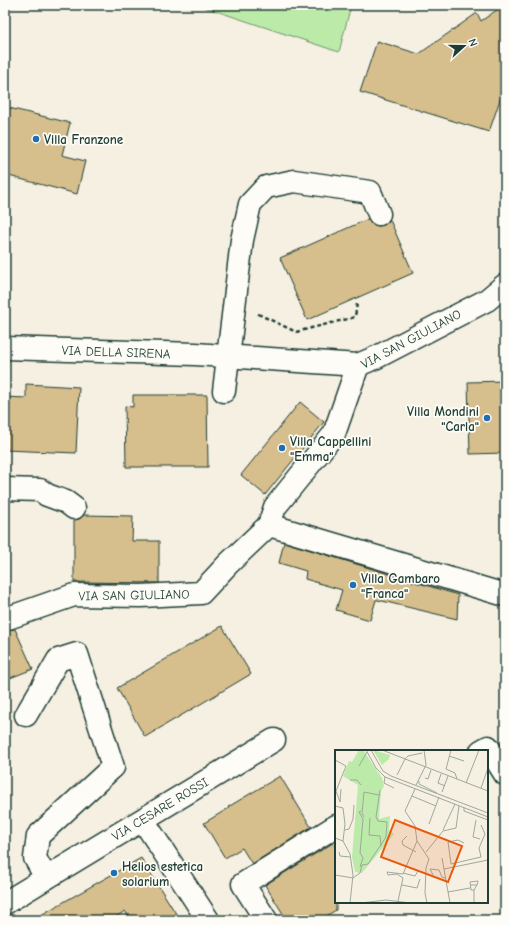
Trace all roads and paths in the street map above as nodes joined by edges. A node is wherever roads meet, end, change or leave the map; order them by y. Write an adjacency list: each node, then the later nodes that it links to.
1 (379, 214): 3 (street)
2 (505, 284): 7 (street, VIA SAN GIULIANO)
3 (234, 303): 4 (path); 6 (street)
4 (357, 303)
5 (5, 348): 6 (street, VIA DELLA SIRENA)
6 (227, 356): 7 (street, VIA DELLA SIRENA); 8 (street)
7 (358, 365): 11 (street, VIA SAN GIULIANO)
8 (224, 391)
9 (5, 489): 10 (street)
10 (74, 508)
11 (269, 525): 12 (street); 13 (street, VIA SAN GIULIANO)
12 (505, 595)
13 (5, 620)
14 (26, 714): 20 (street)
15 (274, 740): 18 (street, VIA CESARE ROSSI)
16 (483, 750): 17 (street)
17 (505, 774)
18 (143, 820): 20 (street, VIA CESARE ROSSI); 22 (street)
19 (335, 827): 23 (street)
20 (46, 878): 21 (street, VIA CESARE ROSSI)
21 (5, 903)
22 (208, 920)
23 (266, 920)

